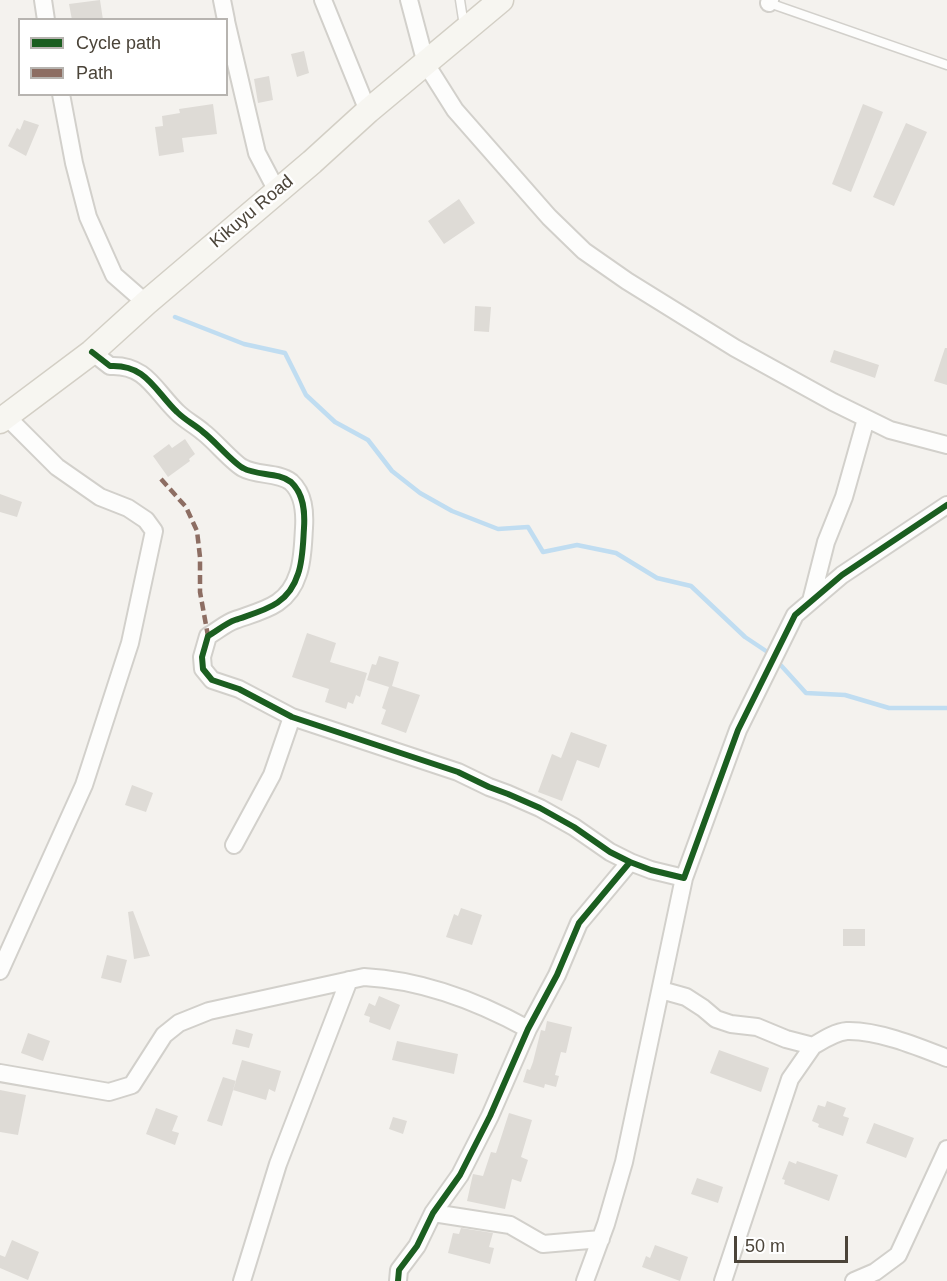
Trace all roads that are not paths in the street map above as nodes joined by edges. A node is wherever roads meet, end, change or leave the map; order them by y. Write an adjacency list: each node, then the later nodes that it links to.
1 (43, 0): 8 (street)
2 (222, 0): 9 (street)
3 (323, 0): 15 (street)
4 (409, 0): 12 (street)
5 (460, 0): 11 (lane)
6 (501, 0): 11 (main road, Kikuyu Road)
7 (769, 1): 13 (lane)
8 (46, 18)
9 (226, 18)
10 (228, 29): 16 (street)
11 (465, 30): 12 (main road, Kikuyu Road)
12 (426, 64): 15 (main road, Kikuyu Road); 20 (street)
13 (947, 65)
14 (61, 96): 17 (street)
15 (368, 111): 16 (main road, Kikuyu Road)
16 (278, 191): 17 (main road, Kikuyu Road)
17 (146, 303): 18 (main road, Kikuyu Road)
18 (92, 352): 19 (main road, Kikuyu Road); 24 (street)
19 (2, 418): 28 (street)
20 (866, 419): 21 (street); 23 (street)
21 (947, 445)
22 (947, 505): 23 (street)
23 (811, 601): 27 (street)
24 (291, 717): 25 (street); 26 (street)
25 (234, 845)
26 (630, 862): 27 (street); 31 (street)
27 (684, 878): 30 (street)
28 (0, 971)
29 (349, 980): 31 (street); 34 (street); 39 (street)
30 (661, 990): 32 (street); 37 (street)
31 (528, 1029): 36 (street)
32 (813, 1046): 33 (street); 42 (street)
33 (947, 1058)
34 (0, 1073)
35 (947, 1149): 43 (street)
36 (434, 1213): 37 (street); 38 (street)
37 (601, 1239): 41 (street)
38 (398, 1276): 40 (street)
39 (242, 1281)
40 (383, 1281)
41 (585, 1281)
42 (723, 1281)
43 (854, 1281)

